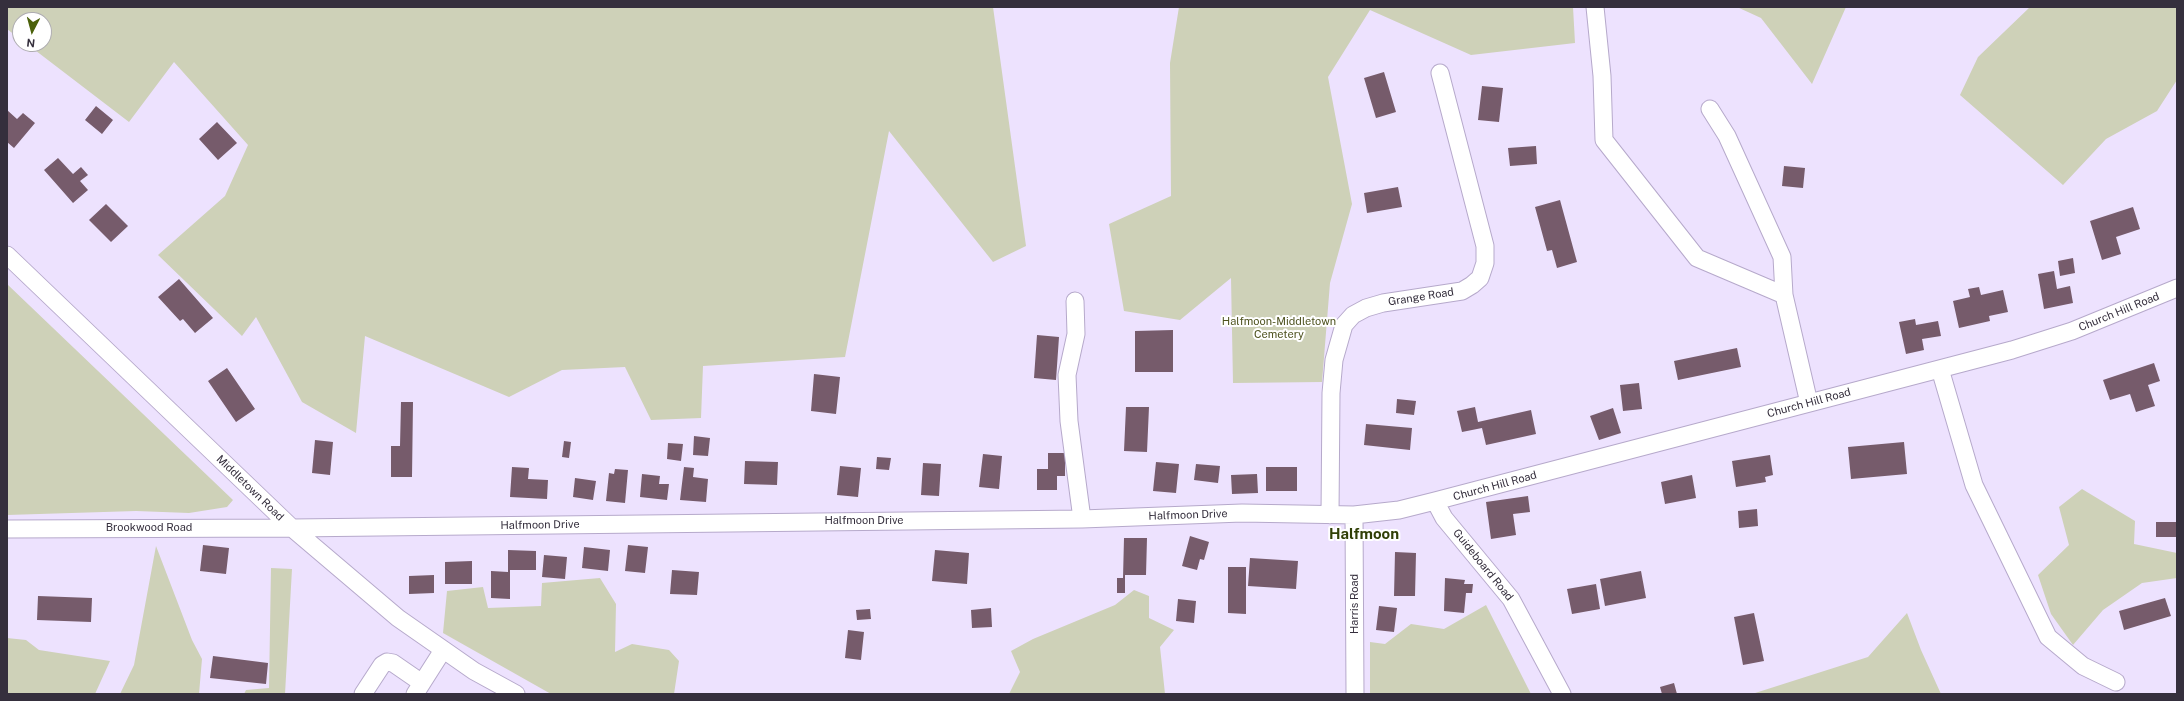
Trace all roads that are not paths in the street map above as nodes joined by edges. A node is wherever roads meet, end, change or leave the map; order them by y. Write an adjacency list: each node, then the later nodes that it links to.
1 (1595, 7): 6 (street)
2 (1440, 73): 11 (street, Grange Road)
3 (1710, 109): 6 (street)
4 (7, 255): 14 (street, Middletown Road)
5 (2177, 288): 8 (street, Church Hill Road)
6 (1784, 295): 9 (street)
7 (1075, 301): 13 (street)
8 (1940, 369): 9 (street, Church Hill Road); 17 (street)
9 (1809, 403): 10 (street, Church Hill Road)
10 (1435, 502): 12 (street, Halfmoon Drive); 22 (street, Guideboard Road)
11 (1330, 515): 12 (street, Halfmoon Drive); 13 (street, Halfmoon Drive)
12 (1354, 515): 21 (street, Harris Road)
13 (1082, 519): 14 (street, Halfmoon Drive)
14 (292, 528): 15 (street, Brookwood Road); 16 (street, Middletown Road)
15 (7, 529)
16 (443, 650): 18 (street); 20 (street, Middletown Road)
17 (2116, 682)
18 (418, 688): 19 (street)
19 (363, 694)
20 (516, 694)
21 (1354, 694)
22 (1562, 694)

